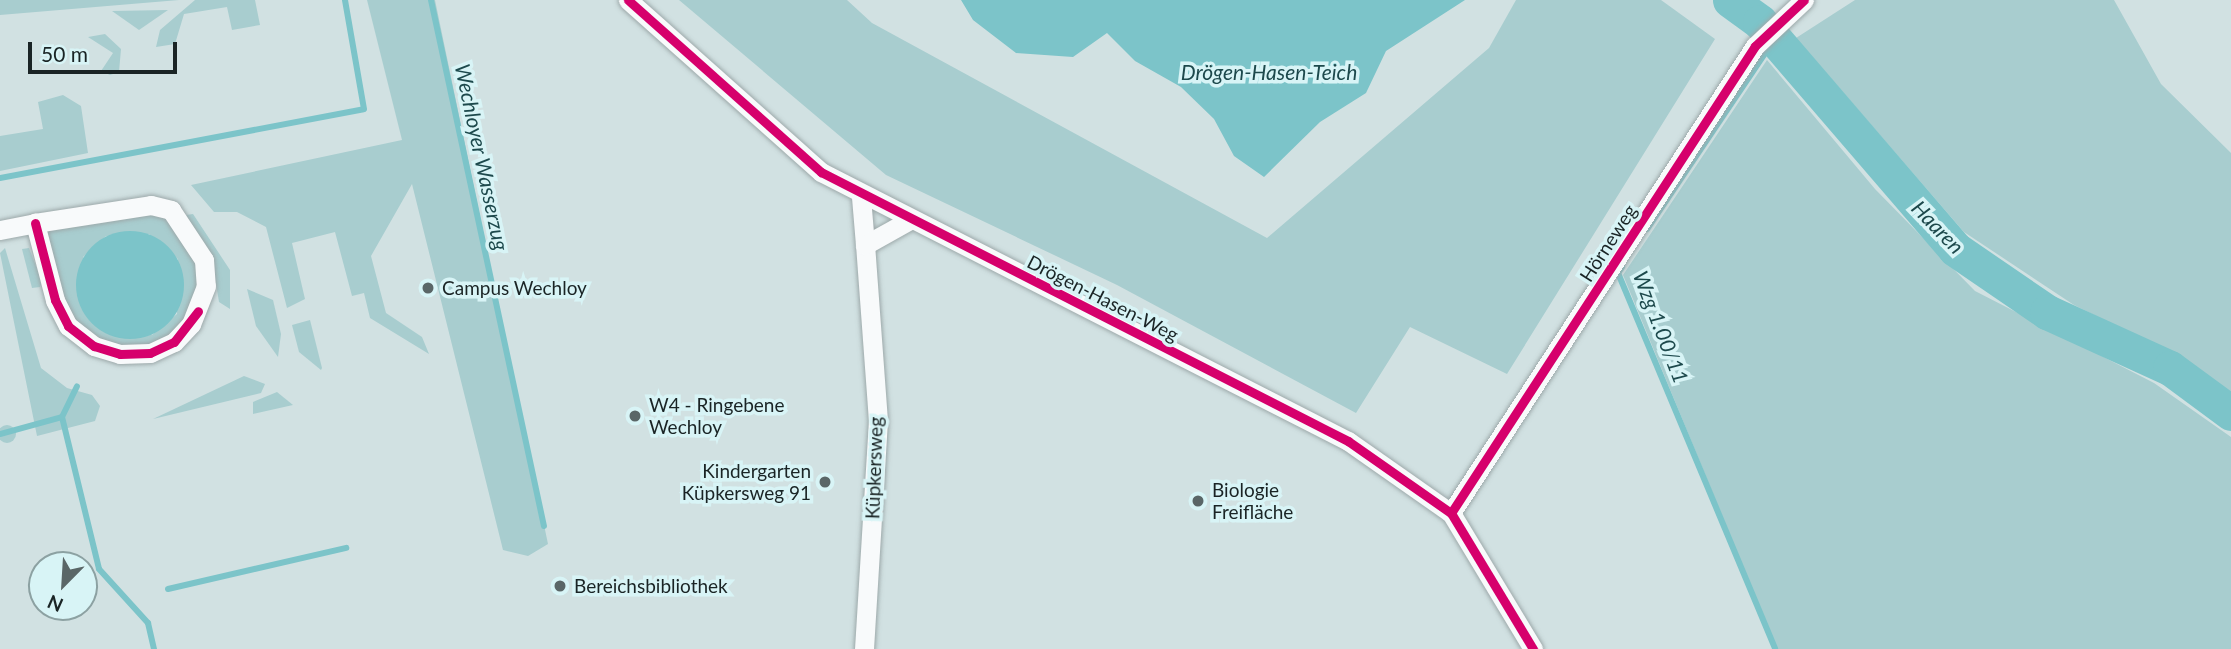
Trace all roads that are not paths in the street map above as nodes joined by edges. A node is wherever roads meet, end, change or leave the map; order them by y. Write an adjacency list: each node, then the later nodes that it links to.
1 (628, 0): 3 (street, Drögen-Hasen-Weg)
2 (1804, 0): 8 (street, Hörneweg)
3 (861, 197): 4 (street, Drögen-Hasen-Weg); 7 (street, Küpkersweg)
4 (908, 221): 7 (street); 8 (street, Drögen-Hasen-Weg)
5 (35, 223): 5 (street); 6 (street)
6 (0, 230)
7 (865, 245): 9 (street, Küpkersweg)
8 (1451, 513): 10 (street, Drögen-Hasen-Weg)
9 (864, 649)
10 (1533, 649)

